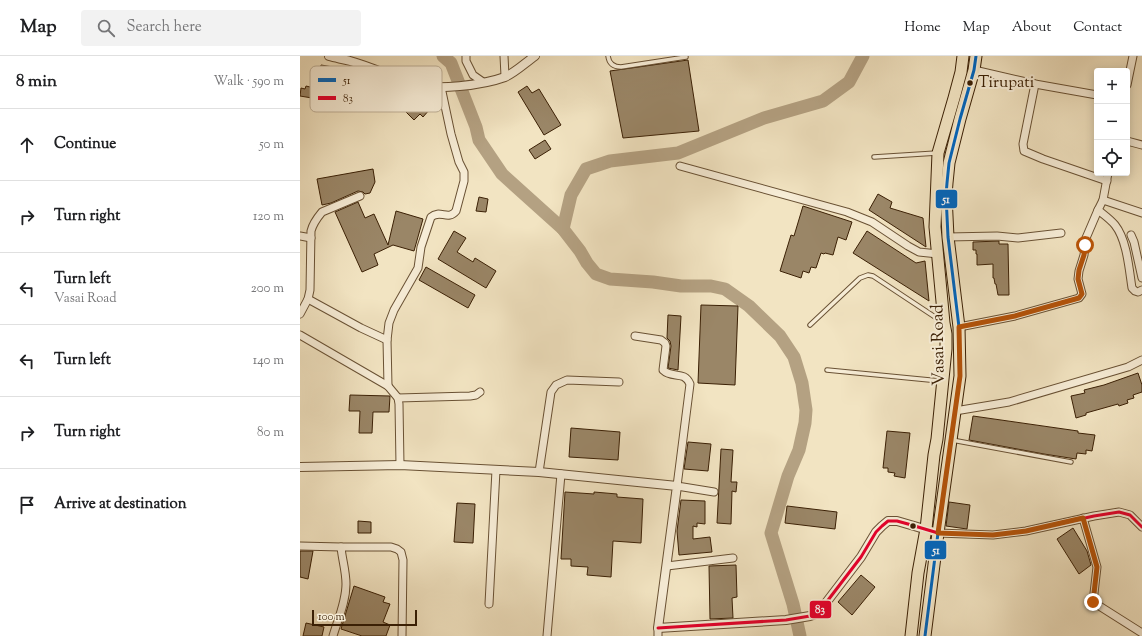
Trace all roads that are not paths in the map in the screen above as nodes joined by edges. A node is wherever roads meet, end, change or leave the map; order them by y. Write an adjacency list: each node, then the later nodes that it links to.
1 (329, 56): 10 (street)
2 (466, 56): 14 (street)
3 (504, 56): 13 (street)
4 (535, 56): 13 (street)
5 (608, 56): 9 (lane)
6 (963, 56): 20 (main road, Vasai Road)
7 (976, 56): 11 (main road, Vasai Road)
8 (1133, 56): 12 (street)
9 (686, 57)
10 (365, 66)
11 (974, 70): 15 (street); 32 (main road, Vasai Road)
12 (1130, 70)
13 (505, 76): 14 (street)
14 (481, 83): 16 (street)
15 (1035, 84): 17 (street); 24 (street)
16 (442, 87): 44 (street)
17 (1094, 94)
18 (1130, 143): 19 (street)
19 (1142, 145)
20 (938, 153): 21 (lane); 34 (main road, Vasai Road)
21 (874, 157)
22 (680, 166): 34 (street)
23 (1107, 176): 24 (street)
24 (1106, 181): 26 (street)
25 (360, 196): 33 (street)
26 (1103, 200): 27 (street); 28 (street)
27 (1098, 210): 36 (street); 41 (street)
28 (1142, 213)
29 (1061, 233): 32 (street)
30 (1131, 234): 35 (street)
31 (300, 236): 33 (street)
32 (948, 237): 41 (main road, Vasai Road)
33 (311, 238): 37 (street)
34 (938, 254): 39 (main road, Vasai Road)
35 (1142, 278)
36 (1142, 290)
37 (308, 299): 38 (street); 44 (street)
38 (300, 314)
39 (944, 323): 40 (lane); 47 (main road, Vasai Road)
40 (810, 325)
41 (959, 327): 52 (main road, Vasai Road)
42 (300, 335): 49 (street)
43 (636, 336): 60 (street)
44 (387, 340): 49 (street)
45 (1142, 360): 52 (street)
46 (827, 370): 47 (lane)
47 (944, 381): 64 (main road, Vasai Road)
48 (619, 382): 58 (street)
49 (388, 386): 51 (street)
50 (480, 392): 51 (street)
51 (398, 398): 55 (street)
52 (955, 411): 53 (main road, Vasai Road)
53 (951, 440): 54 (lane); 65 (main road, Vasai Road)
54 (1071, 462)
55 (400, 466): 56 (street); 57 (street)
56 (300, 468)
57 (496, 470): 58 (street); 70 (street)
58 (539, 472): 59 (street)
59 (561, 474): 60 (street); 75 (street)
60 (677, 486): 61 (street); 69 (street)
61 (714, 492)
62 (1083, 518): 63 (street); 65 (street); 72 (street)
63 (1142, 527)
64 (926, 529): 65 (street); 71 (street); 76 (main road, Vasai Road)
65 (938, 533): 77 (main road, Vasai Road)
66 (300, 546): 67 (street)
67 (340, 547): 73 (street); 74 (street)
68 (733, 558): 69 (street)
69 (667, 566): 71 (street)
70 (489, 604)
71 (658, 632)
72 (1142, 633)
73 (333, 636)
74 (402, 636)
75 (547, 636)
76 (912, 636)
77 (925, 636)

